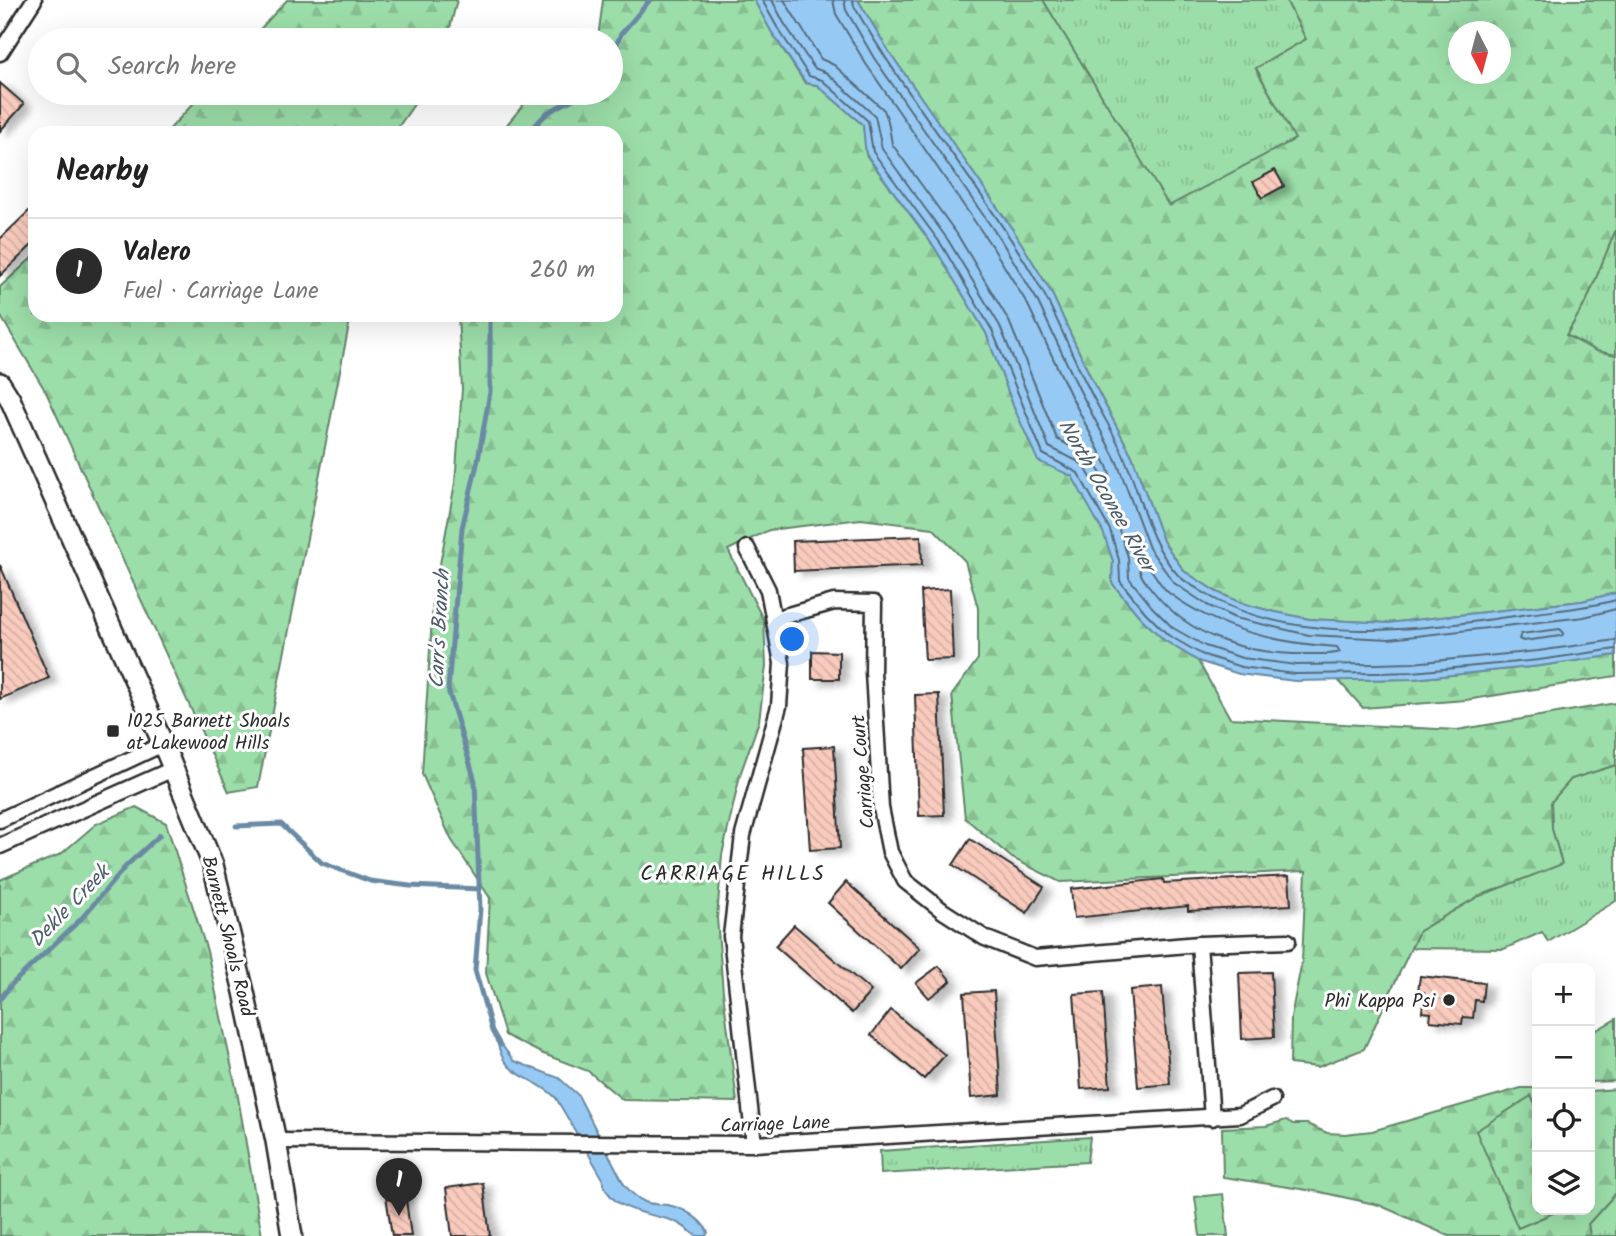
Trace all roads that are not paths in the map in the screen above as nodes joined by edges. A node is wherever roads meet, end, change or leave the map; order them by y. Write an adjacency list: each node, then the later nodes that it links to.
1 (34, 0): 2 (street)
2 (0, 53)
3 (0, 383): 6 (main road, Barnett Shoals Road)
4 (747, 548): 5 (street)
5 (775, 619): 11 (street, Carriage Court); 15 (street)
6 (163, 744): 7 (main road, Barnett Shoals Road); 8 (street)
7 (173, 769): 9 (street); 14 (main road, Barnett Shoals Road)
8 (0, 820)
9 (0, 846)
10 (1288, 941): 11 (street, Carriage Court)
11 (1199, 944): 13 (street)
12 (1272, 1099): 13 (street, Carriage Lane)
13 (1212, 1118): 15 (street, Carriage Lane)
14 (276, 1140): 15 (street, Carriage Lane); 16 (main road, Barnett Shoals Road)
15 (754, 1144)
16 (292, 1236)

